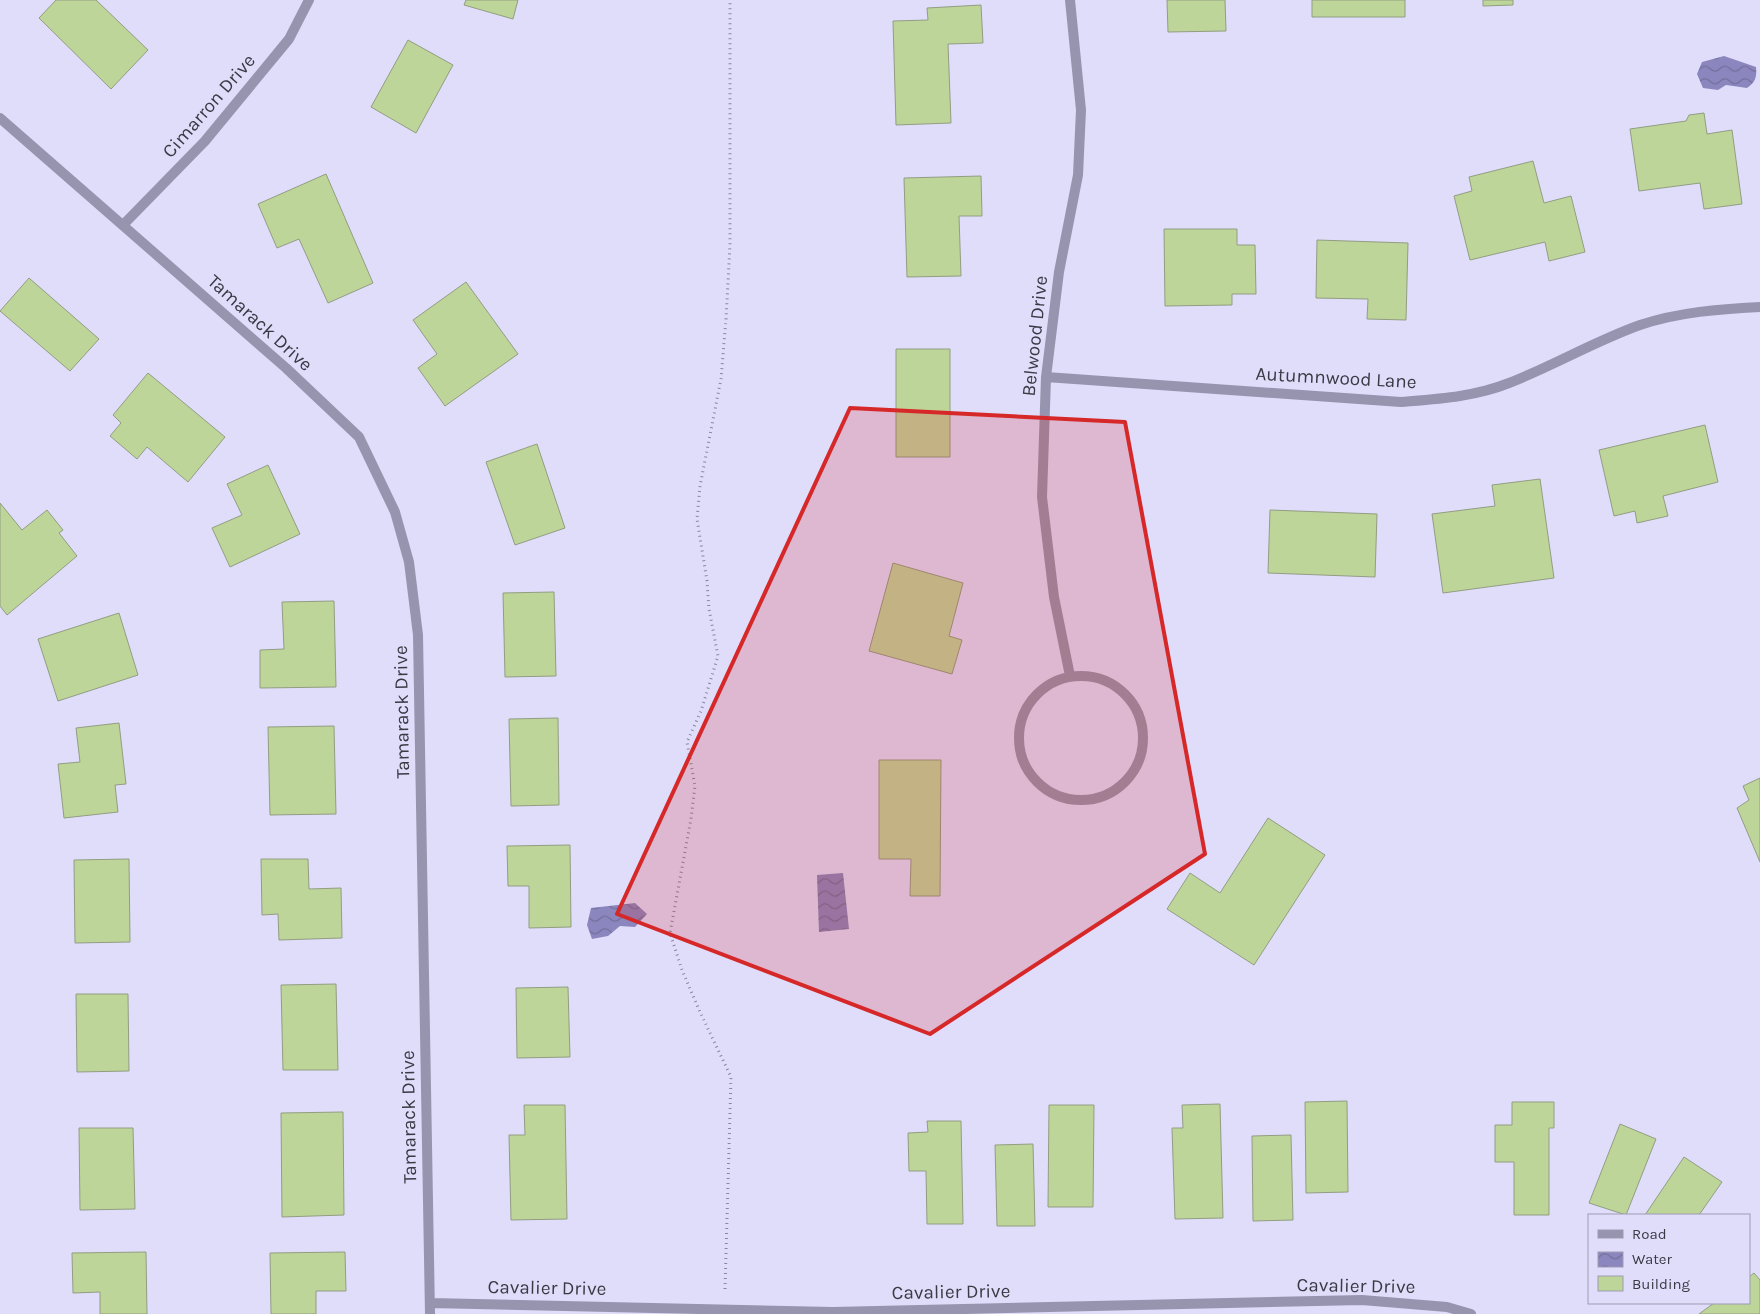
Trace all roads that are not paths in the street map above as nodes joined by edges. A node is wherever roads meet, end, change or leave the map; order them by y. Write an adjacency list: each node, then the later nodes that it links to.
1 (309, 0): 4 (street, Cimarron Drive)
2 (1070, 0): 6 (street, Belwood Drive)
3 (0, 118): 4 (street, Tamarack Drive)
4 (123, 225): 8 (street, Tamarack Drive)
5 (1760, 307): 6 (street, Autumnwood Lane)
6 (1046, 377): 7 (street, Belwood Drive)
7 (1070, 676): 7 (street)
8 (430, 1303): 9 (street, Tamarack Drive); 10 (street, Cavalier Drive)
9 (430, 1314)
10 (1471, 1314)

